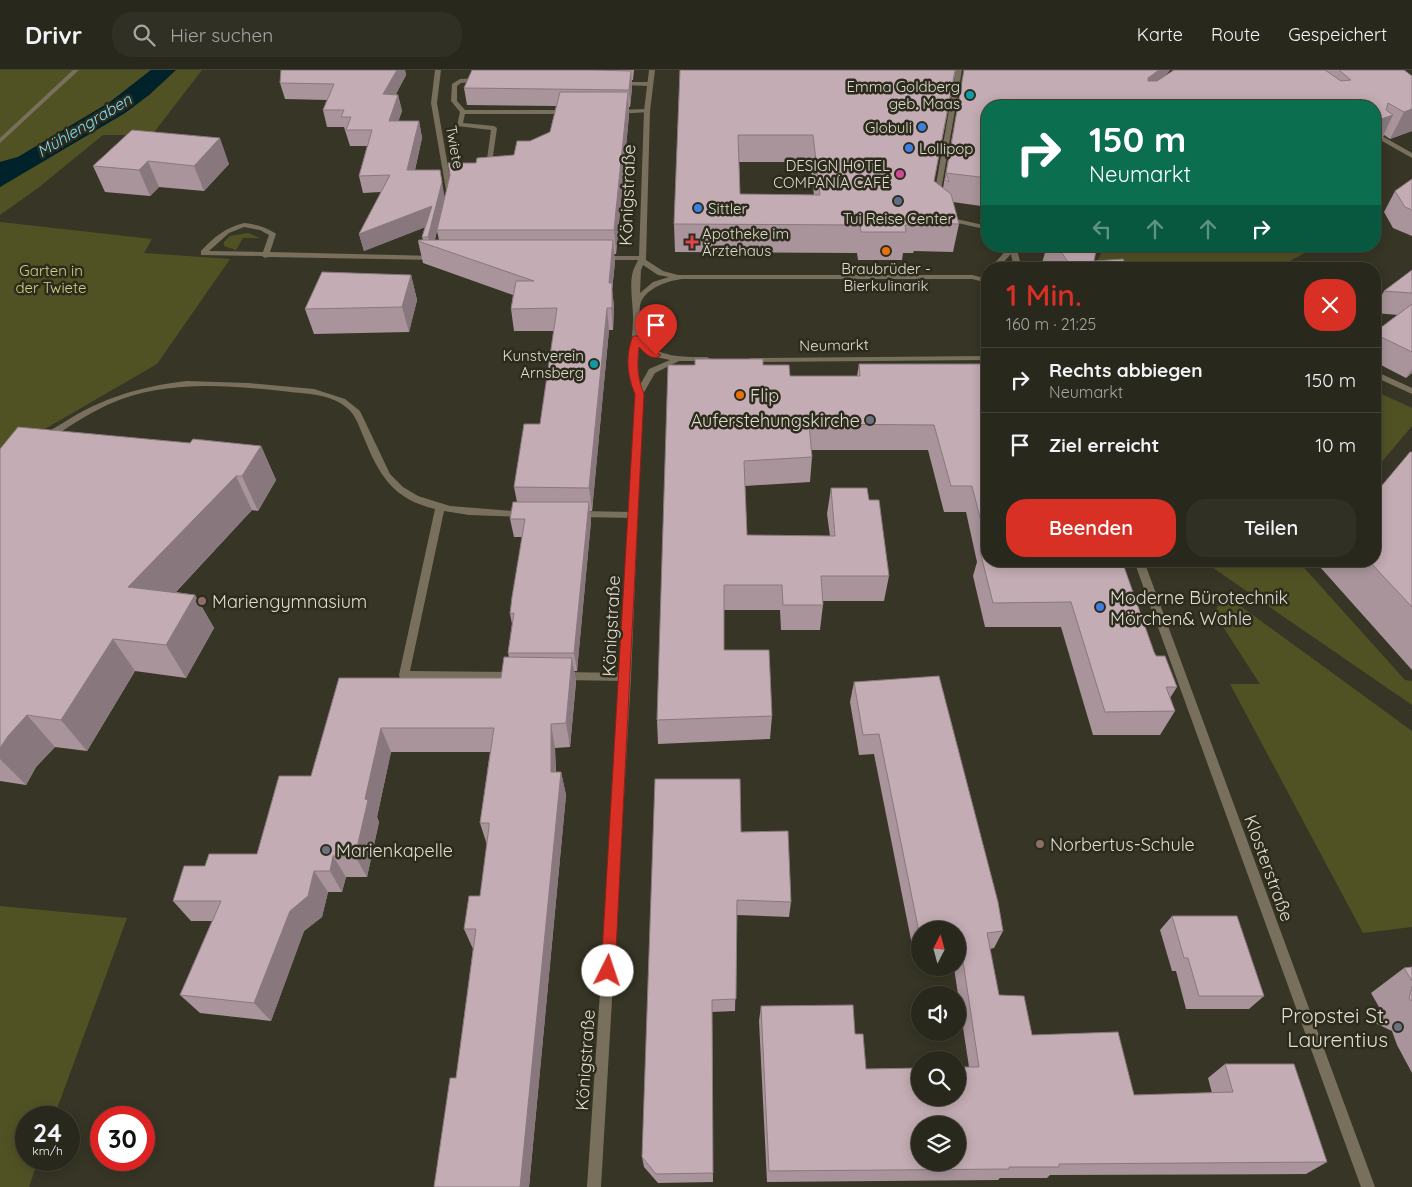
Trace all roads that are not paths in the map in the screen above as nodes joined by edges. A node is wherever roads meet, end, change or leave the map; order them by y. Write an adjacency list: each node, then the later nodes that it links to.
1 (76, 70): 13 (street)
2 (438, 70): 19 (street, Twiete)
3 (652, 70): 7 (street, Königstraße)
4 (959, 70): 20 (street)
5 (491, 80): 8 (street)
6 (614, 83): 7 (street)
7 (650, 84): 11 (street, Königstraße)
8 (463, 112): 9 (street); 15 (street)
9 (577, 112)
10 (605, 112): 11 (street)
11 (647, 112): 30 (street, Königstraße)
12 (1381, 138): 14 (street)
13 (0, 141)
14 (1412, 156)
15 (489, 158): 16 (street); 17 (street)
16 (506, 158)
17 (487, 165)
18 (457, 180): 19 (street)
19 (448, 183): 21 (street, Twiete)
20 (936, 199)
21 (448, 208)
22 (940, 214): 23 (street)
23 (981, 226)
24 (438, 250): 27 (street)
25 (1009, 252): 31 (street)
26 (265, 256): 26 (street); 27 (street)
27 (436, 258): 28 (street)
28 (446, 258)
29 (593, 258): 30 (street)
30 (642, 260): 33 (street); 36 (street, Königstraße)
31 (1000, 262)
32 (981, 274): 34 (street)
33 (682, 277): 34 (street); 36 (street)
34 (972, 277): 35 (street)
35 (981, 279)
36 (636, 303): 37 (street, Königstraße)
37 (636, 338): 39 (street); 44 (street, Königstraße)
38 (981, 358): 41 (street, Neumarkt)
39 (681, 359): 40 (street); 44 (street)
40 (720, 359)
41 (739, 360)
42 (1381, 377): 43 (street)
43 (1412, 391)
44 (639, 394): 49 (street, Königstraße)
45 (38, 444): 46 (street)
46 (440, 507): 47 (street); 51 (street)
47 (530, 514)
48 (564, 514): 49 (street)
49 (634, 515): 53 (street, Königstraße)
50 (1141, 567): 55 (street, Klosterstraße)
51 (520, 676)
52 (549, 676): 53 (street)
53 (626, 677): 54 (street, Königstraße)
54 (594, 1187)
55 (1368, 1187)

